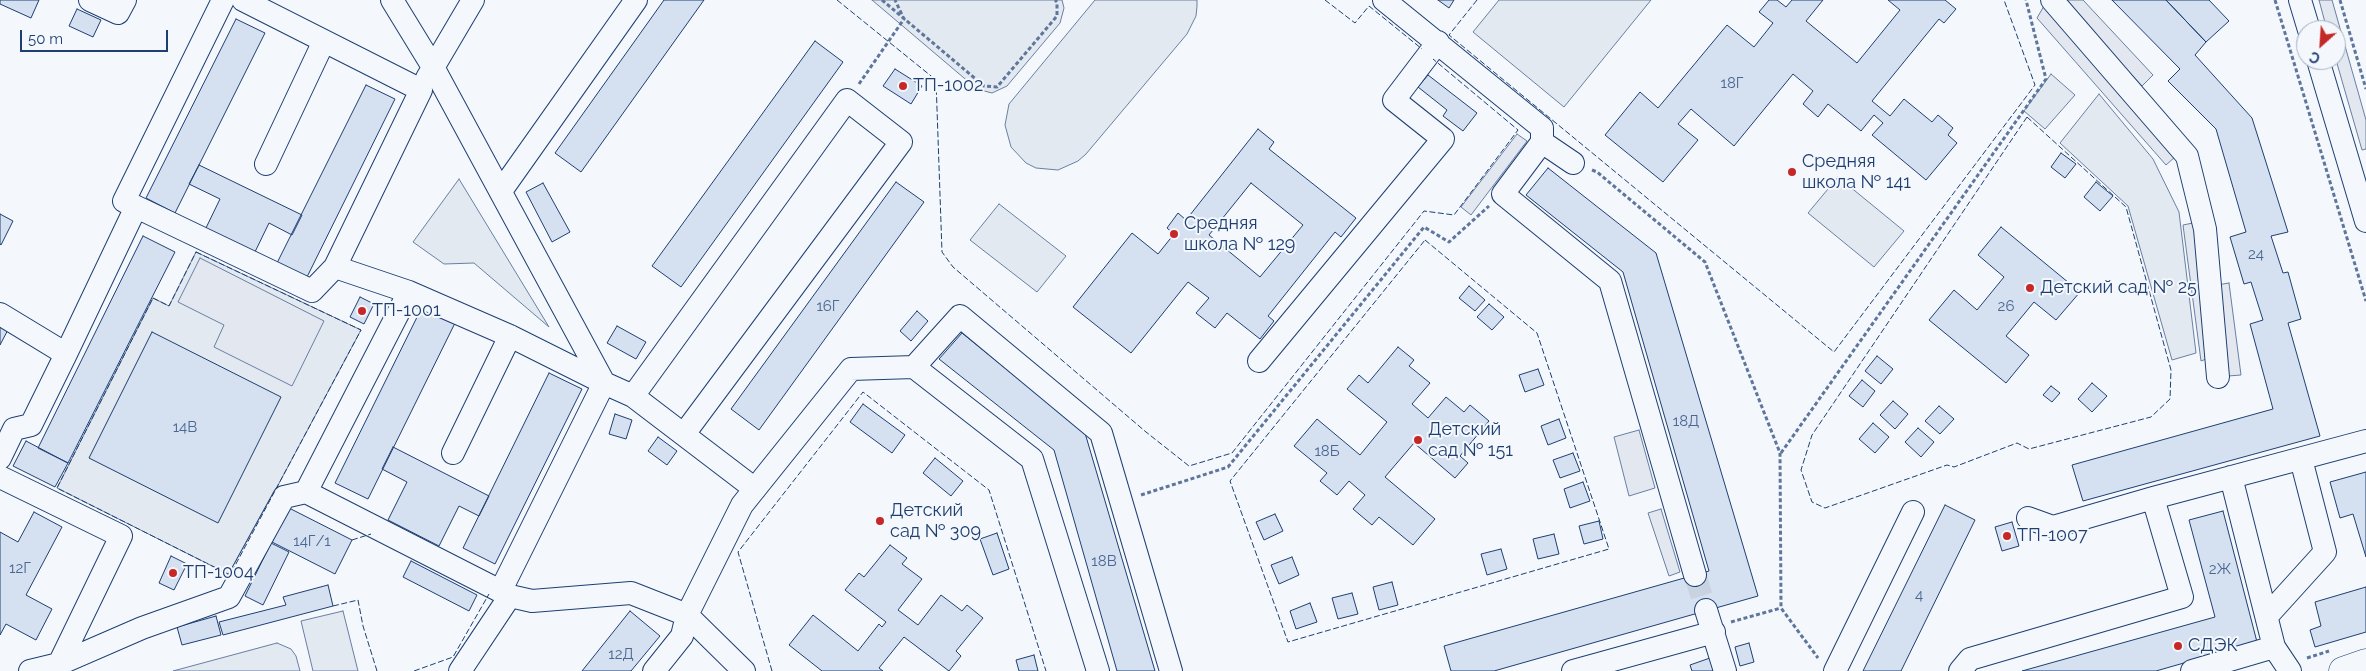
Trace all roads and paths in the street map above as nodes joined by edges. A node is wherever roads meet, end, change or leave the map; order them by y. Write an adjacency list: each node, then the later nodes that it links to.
1 (90, 0): 2 (street)
2 (125, 0)
3 (223, 0): 31 (street)
4 (243, 0): 19 (street)
5 (392, 0): 21 (street)
6 (473, 0): 21 (street)
7 (636, 0): 29 (street)
8 (882, 0): 17 (path)
9 (894, 0): 17 (path)
10 (1055, 0): 17 (path)
11 (1384, 0): 20 (street)
12 (2026, 0): 47 (path)
13 (2052, 0): 41 (street)
14 (2274, 0): 35 (path)
15 (2300, 0): 18 (street)
16 (2340, 0): 23 (path)
17 (904, 19): 25 (path)
18 (2306, 20)
19 (324, 41): 24 (street); 28 (street)
20 (1438, 42): 26 (street); 39 (street)
21 (433, 67): 24 (street); 29 (street)
22 (2321, 70): 32 (street)
23 (2366, 89)
24 (421, 90): 33 (street)
25 (847, 100): 43 (street); 44 (street)
26 (1542, 142): 27 (street); 30 (street)
27 (1572, 163): 47 (path)
28 (266, 164)
29 (501, 191): 42 (street)
30 (1503, 194): 55 (path); 58 (street)
31 (136, 207): 33 (street); 38 (street)
32 (2366, 221)
33 (335, 267): 34 (street)
34 (409, 292): 37 (street); 53 (street)
35 (2366, 301)
36 (0, 314): 38 (street)
37 (510, 336): 42 (street); 46 (street)
38 (66, 354): 48 (street)
39 (1259, 361)
40 (914, 367): 52 (street); 55 (street); 73 (street)
41 (2218, 377)
42 (604, 384): 43 (street); 59 (street)
43 (633, 396): 44 (street)
44 (684, 434): 52 (street)
45 (2366, 441): 49 (street)
46 (453, 453)
47 (1780, 453): 60 (path)
48 (0, 458)
49 (2301, 459): 51 (street); 62 (street)
50 (0, 476): 67 (street)
51 (2231, 477): 54 (street); 62 (street)
52 (755, 489): 61 (street)
53 (306, 492): 59 (street); 67 (street)
54 (2153, 498): 57 (street); 77 (street)
55 (1121, 501): 74 (street)
56 (1913, 512): 68 (street)
57 (2028, 518)
58 (1696, 575)
59 (505, 593): 61 (street); 70 (street)
60 (1781, 608): 63 (path); 68 (path)
61 (687, 615): 71 (street); 72 (street)
62 (2267, 616): 64 (street)
63 (1711, 623): 75 (street); 76 (street)
64 (2284, 661): 65 (path); 78 (street)
65 (2337, 661): 66 (main road)
66 (2366, 663)
67 (59, 664): 69 (street)
68 (1828, 667)
69 (30, 671)
70 (460, 671)
71 (654, 671)
72 (744, 671)
73 (1098, 671)
74 (1170, 671)
75 (1573, 671)
76 (1725, 671)
77 (1960, 671)
78 (2192, 671)

